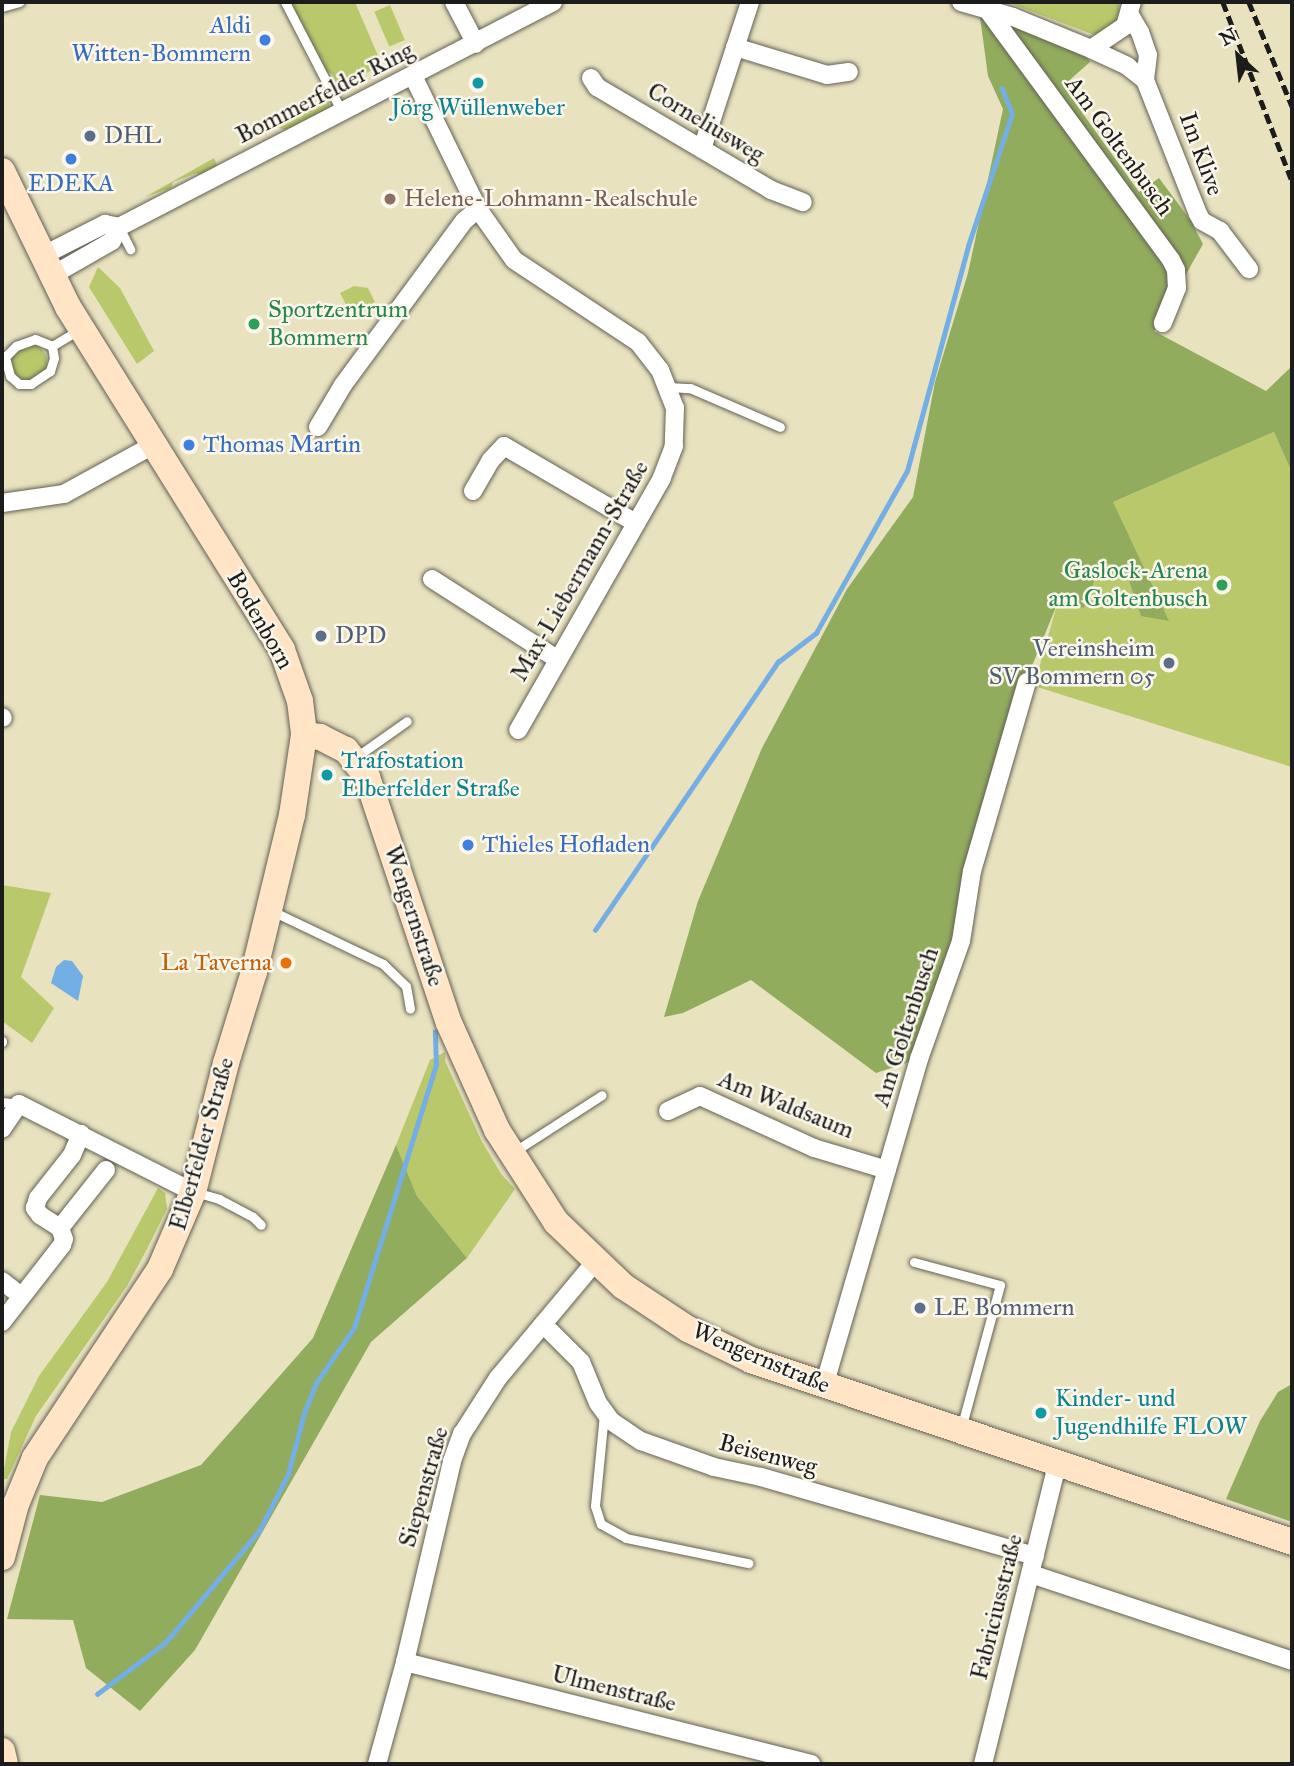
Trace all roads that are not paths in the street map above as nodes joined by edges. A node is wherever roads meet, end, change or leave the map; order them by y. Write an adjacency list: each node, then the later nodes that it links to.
1 (19, 2): 7 (lane)
2 (285, 2): 17 (lane)
3 (454, 2): 10 (street)
4 (552, 2): 10 (street, Bommerfelder Ring)
5 (750, 2): 11 (street)
6 (961, 2): 8 (street)
7 (2, 7)
8 (986, 8): 12 (street); 26 (street, Am Goltenbusch)
9 (1131, 8): 12 (street, Im Klive); 16 (street, Im Klive)
10 (476, 44): 14 (street, Bommerfelder Ring)
11 (735, 47): 13 (street); 18 (street)
12 (1091, 48): 16 (street)
13 (849, 72)
14 (413, 76): 17 (street, Bommerfelder Ring); 21 (street, Max-Liebermann-Straße)
15 (591, 78): 18 (street, Corneliusweg)
16 (1145, 80): 25 (street, Im Klive)
17 (342, 112): 22 (street, Bommerfelder Ring)
18 (702, 149): 20 (street, Corneliusweg)
19 (2, 170): 24 (main road, Bodenborn)
20 (803, 202)
21 (478, 209): 29 (street, Max-Liebermann-Straße); 30 (street)
22 (119, 227): 23 (lane); 24 (street, Bommerfelder Ring)
23 (130, 248)
24 (46, 266): 27 (main road, Bodenborn)
25 (1249, 269)
26 (1163, 323)
27 (81, 328): 28 (lane); 32 (main road, Bodenborn)
28 (52, 346): 28 (lane)
29 (668, 387): 31 (lane); 35 (street, Max-Liebermann-Straße)
30 (318, 427)
31 (780, 427)
32 (153, 445): 34 (street); 41 (main road, Bodenborn)
33 (473, 491): 35 (street)
34 (2, 503)
35 (636, 523): 37 (street, Max-Liebermann-Straße)
36 (432, 579): 37 (street)
37 (557, 659): 40 (street, Max-Liebermann-Straße)
38 (1027, 682): 52 (street, Am Goltenbusch)
39 (407, 721): 42 (lane)
40 (518, 730)
41 (304, 735): 42 (main road, Wengernstraße); 43 (main road, Elberfelder Straße)
42 (354, 758): 50 (main road, Wengernstraße)
43 (269, 909): 44 (lane); 53 (main road, Elberfelder Straße)
44 (410, 1009)
45 (602, 1095): 50 (lane)
46 (10, 1103): 48 (street); 49 (street)
47 (668, 1111): 52 (street, Am Waldsaum)
48 (2, 1129)
49 (81, 1134): 53 (street); 55 (street)
50 (510, 1154): 56 (main road, Wengernstraße)
51 (106, 1170): 55 (street)
52 (887, 1170): 62 (street, Am Goltenbusch)
53 (193, 1192): 54 (lane); 67 (main road, Elberfelder Straße)
54 (261, 1225)
55 (60, 1228): 59 (street)
56 (595, 1262): 61 (street, Siepenstraße); 62 (main road, Wengernstraße)
57 (914, 1262): 64 (lane)
58 (2, 1281): 59 (street)
59 (21, 1297): 60 (street)
60 (2, 1322)
61 (542, 1324): 63 (street, Beisenweg); 71 (street, Siepenstraße)
62 (824, 1386): 64 (main road, Wengernstraße)
63 (604, 1412): 68 (lane); 69 (street, Beisenweg)
64 (960, 1431): 65 (main road, Wengernstraße)
65 (1058, 1462): 66 (main road, Wengernstraße); 69 (street, Fabriciusstraße)
66 (1292, 1542)
67 (2, 1557)
68 (748, 1563)
69 (1033, 1565): 70 (street, Beisenweg); 76 (street, Fabriciusstraße)
70 (1292, 1661)
71 (405, 1662): 74 (street, Siepenstraße); 75 (street, Ulmenstraße)
72 (2, 1751): 73 (main road)
73 (5, 1764)
74 (377, 1764)
75 (811, 1764)
76 (983, 1764)

